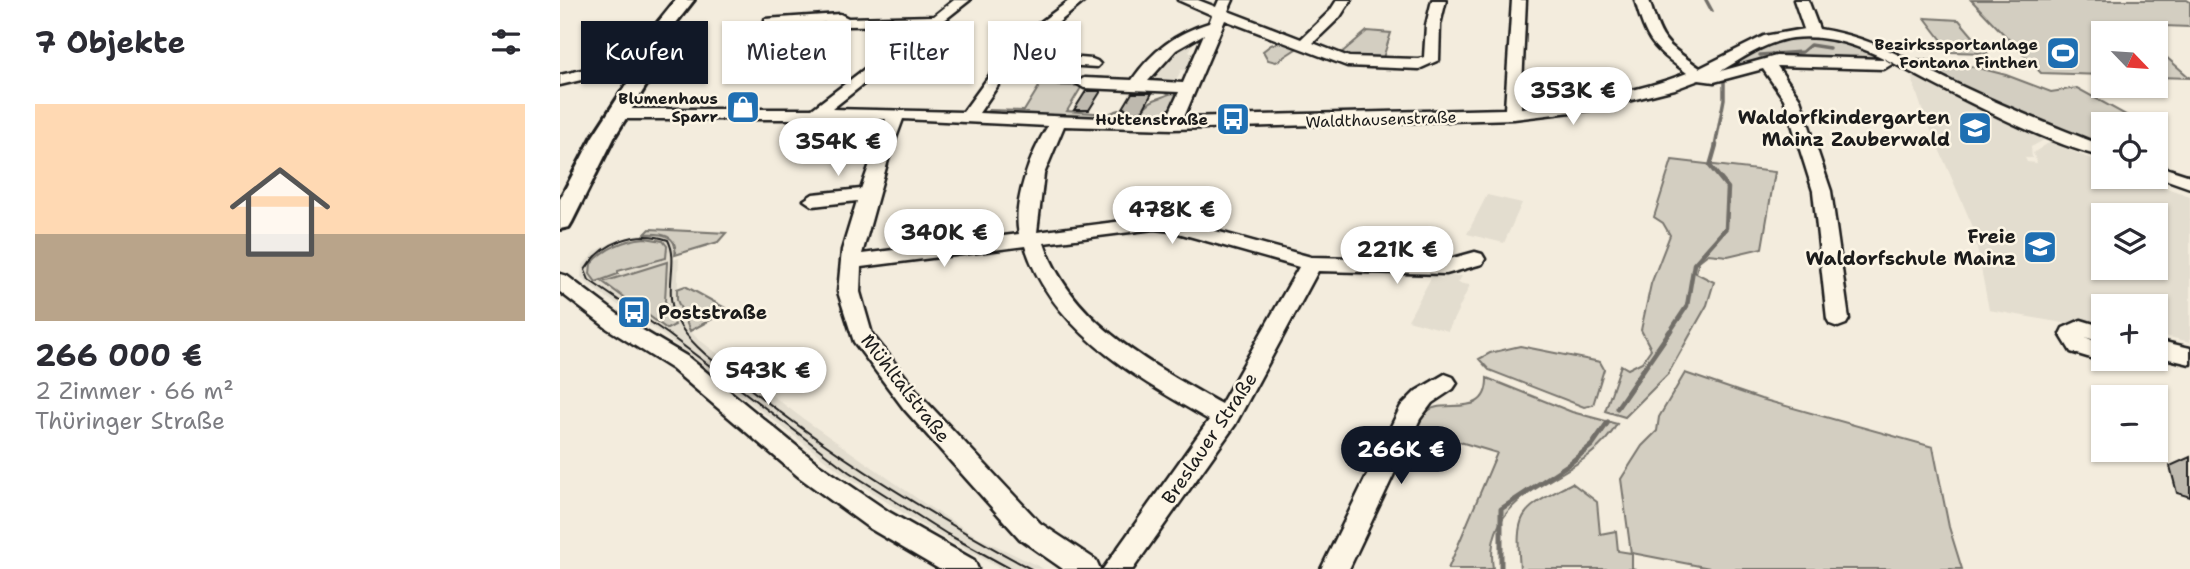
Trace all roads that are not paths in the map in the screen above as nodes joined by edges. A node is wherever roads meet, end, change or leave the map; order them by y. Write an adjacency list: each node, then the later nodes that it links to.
1 (685, 0): 12 (main road)
2 (963, 0): 11 (street)
3 (1079, 0): 15 (street)
4 (1185, 0): 10 (street)
5 (1344, 0): 18 (street)
6 (1439, 0): 18 (street)
7 (1519, 0): 34 (street)
8 (1642, 0): 24 (street)
9 (1801, 0): 17 (street)
10 (1221, 13): 18 (street); 29 (street); 30 (street)
11 (937, 20): 16 (street); 31 (street)
12 (668, 21)
13 (788, 21): 14 (street)
14 (844, 21)
15 (1051, 21)
16 (851, 22)
17 (1813, 33): 24 (street, Waldthausenstraße); 38 (street, Waldthausenstraße)
18 (1304, 44)
19 (1081, 63): 21 (street)
20 (1767, 63): 22 (street); 24 (street); 49 (street)
21 (1092, 64)
22 (1884, 64)
23 (581, 75): 25 (street)
24 (1699, 75): 34 (street, Waldthausenstraße)
25 (560, 80)
26 (1084, 83): 29 (street)
27 (636, 84): 32 (main road)
28 (990, 84): 35 (street)
29 (1138, 85): 30 (street)
30 (1189, 88): 37 (street)
31 (817, 113): 32 (street, Waldthausenstraße); 33 (street, Waldthausenstraße)
32 (620, 114): 43 (main road)
33 (898, 114): 35 (street, Waldthausenstraße); 41 (street, Mühltalstraße)
34 (1514, 114): 37 (street, Waldthausenstraße)
35 (968, 116): 36 (street, Waldthausenstraße)
36 (1059, 121): 37 (street, Waldthausenstraße); 44 (street)
37 (1173, 124)
38 (2091, 147)
39 (2168, 174): 40 (street)
40 (2190, 182)
41 (868, 194): 42 (street); 46 (street, Mühltalstraße)
42 (813, 200)
43 (560, 222)
44 (1032, 238): 46 (street); 47 (street); 55 (street)
45 (1475, 259): 47 (street)
46 (850, 262): 57 (street, Mühltalstraße)
47 (1311, 264): 55 (street, Breslauer Straße)
48 (560, 281): 56 (street)
49 (1838, 319)
50 (2091, 331): 51 (street)
51 (2091, 350)
52 (2168, 351): 53 (street)
53 (2190, 356)
54 (1445, 383): 59 (street)
55 (1226, 418): 58 (street, Breslauer Straße)
56 (964, 569)
57 (1086, 569)
58 (1117, 569)
59 (1335, 569)

